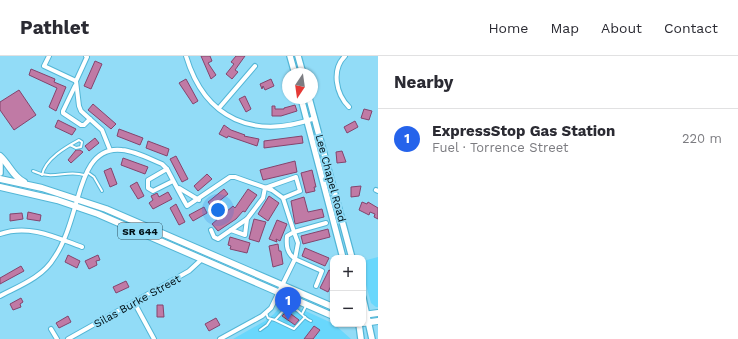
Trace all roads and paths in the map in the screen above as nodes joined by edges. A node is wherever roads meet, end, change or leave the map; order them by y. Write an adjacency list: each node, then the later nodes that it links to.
1 (49, 56): 10 (street)
2 (86, 56): 10 (street)
3 (186, 56): 14 (street)
4 (290, 56): 8 (main road)
5 (298, 56): 9 (main road)
6 (345, 56): 13 (street)
7 (255, 66): 14 (street)
8 (293, 68)
9 (301, 68)
10 (76, 84): 16 (street); 16 (street)
11 (303, 104): 17 (main road, Lee Chapel Road)
12 (312, 104): 15 (main road, Lee Chapel Road)
13 (349, 107)
14 (219, 108): 17 (street)
15 (315, 118): 17 (street); 47 (main road, Lee Chapel Road)
16 (90, 119): 19 (street)
17 (308, 121): 46 (main road, Lee Chapel Road)
18 (70, 145): 18 (lane); 26 (lane)
19 (110, 150): 22 (street); 25 (street)
20 (0, 156): 30 (main road)
21 (0, 160): 24 (main road)
22 (167, 169): 28 (street); 28 (street)
23 (33, 171): 26 (lane)
24 (0, 173)
25 (85, 173): 26 (lane); 33 (lane); 34 (street)
26 (42, 175)
27 (0, 179): 30 (main road, SR 644)
28 (173, 181): 31 (street)
29 (0, 186): 37 (main road, SR 644)
30 (35, 186): 34 (main road, SR 644)
31 (179, 188): 36 (street); 36 (street)
32 (265, 188): 35 (street); 35 (street); 36 (street); 38 (street)
33 (102, 191)
34 (77, 198): 37 (street); 50 (main road, SR 644)
35 (283, 198): 42 (street)
36 (199, 200)
37 (75, 206): 44 (street); 48 (main road, SR 644)
38 (247, 219): 41 (street); 41 (street)
39 (326, 223): 42 (street)
40 (211, 230): 41 (street)
41 (231, 230)
42 (294, 232): 49 (street); 49 (street)
43 (0, 234): 44 (street)
44 (63, 240): 45 (street); 53 (street)
45 (82, 247)
46 (342, 255)
47 (351, 255)
48 (203, 258): 52 (main road, SR 644); 55 (street, Silas Burke Street)
49 (294, 259): 50 (street); 51 (street)
50 (284, 285): 52 (street); 57 (main road, SR 644)
51 (316, 286)
52 (280, 292): 54 (main road, SR 644); 59 (street)
53 (0, 296)
54 (296, 299): 56 (main road, SR 644); 58 (lane)
55 (134, 302): 74 (street, Silas Burke Street); 75 (street)
56 (307, 304): 61 (lane); 62 (main road, SR 644)
57 (330, 305)
58 (292, 307): 61 (lane); 66 (lane)
59 (266, 313): 65 (lane); 76 (street)
60 (378, 313): 63 (main road)
61 (302, 314): 64 (lane)
62 (330, 315)
63 (366, 315)
64 (305, 317): 66 (lane); 67 (lane)
65 (271, 319): 66 (lane); 72 (lane)
66 (275, 320)
67 (311, 320)
68 (378, 321): 69 (main road)
69 (366, 323): 78 (main road)
70 (359, 327): 77 (main road)
71 (52, 329): 73 (street)
72 (260, 330)
73 (57, 339)
74 (68, 339)
75 (154, 339)
76 (220, 339)
77 (361, 339)
78 (372, 339)

